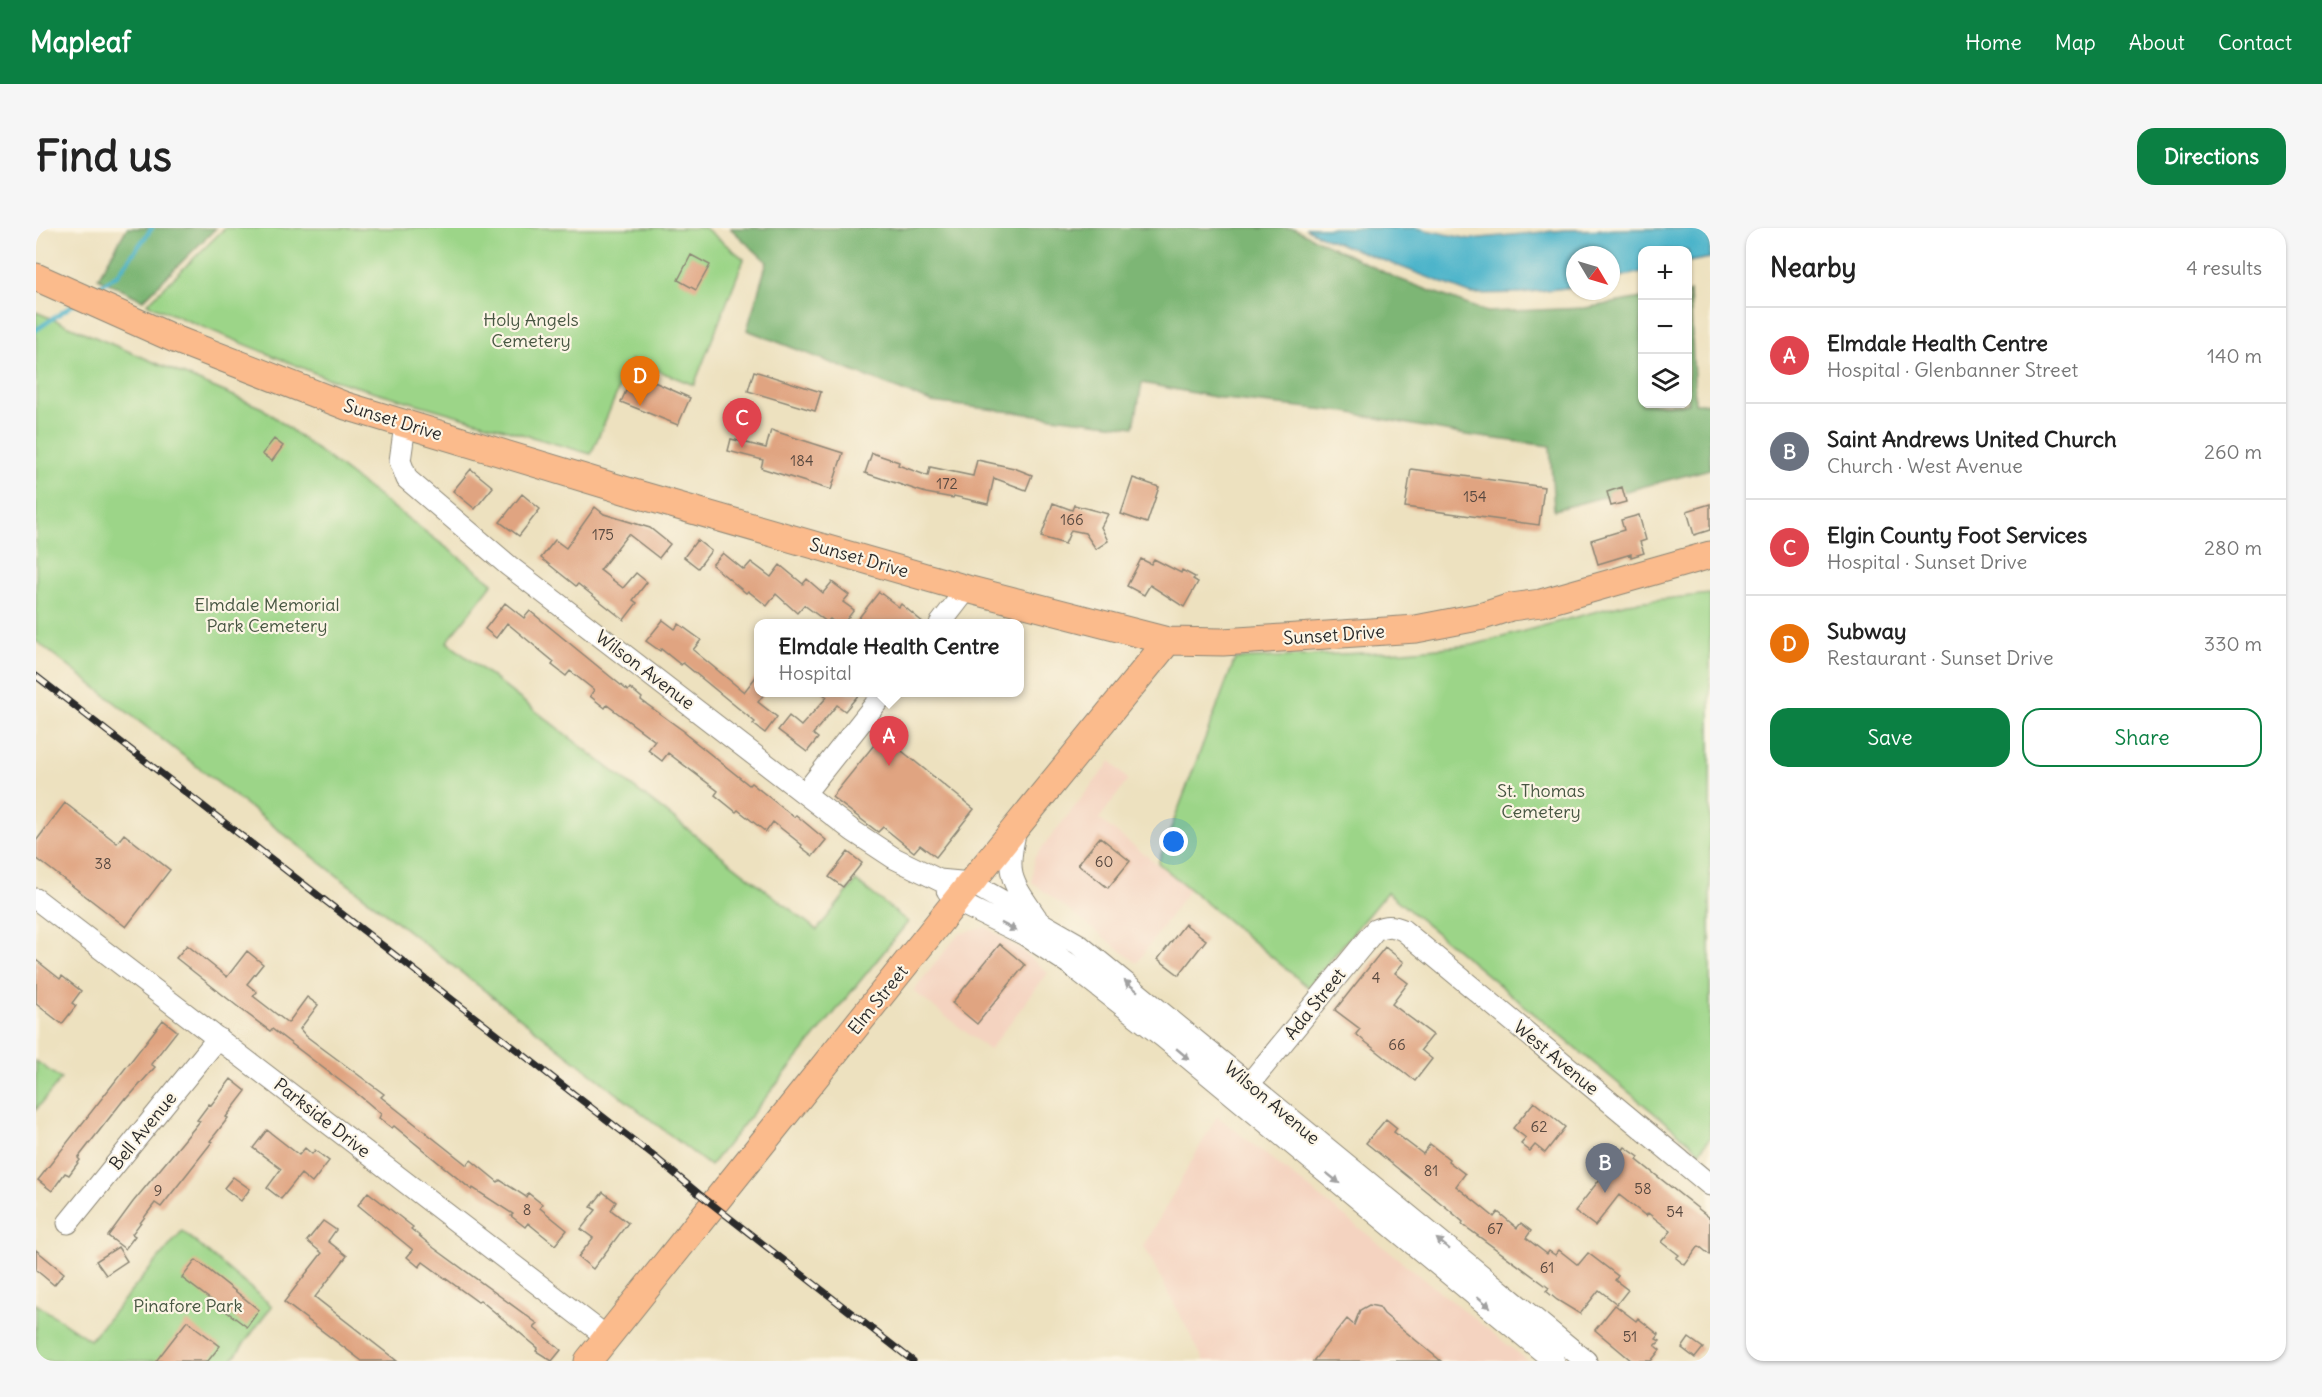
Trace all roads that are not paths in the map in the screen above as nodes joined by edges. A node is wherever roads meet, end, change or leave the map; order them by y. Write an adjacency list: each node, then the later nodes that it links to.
1 (36, 277): 2 (main road, Sunset Drive)
2 (405, 425): 4 (main road, Sunset Drive); 8 (street, Wilson Avenue)
3 (1710, 555): 6 (main road, Sunset Drive)
4 (967, 589): 5 (street); 6 (main road, Sunset Drive)
5 (944, 619)
6 (1168, 641): 9 (main road, Elm Street)
7 (882, 697): 8 (street)
8 (806, 793): 10 (street, Wilson Avenue)
9 (1016, 829): 10 (main road, Elm Street); 12 (street)
10 (964, 892): 12 (street, Wilson Avenue); 14 (street, Wilson Avenue, one-way to 14); 20 (main road, Elm Street)
11 (36, 899): 15 (street, Parkside Drive)
12 (1038, 920): 14 (street, Wilson Avenue, one-way to 12)
13 (1403, 930): 16 (street, Ada Street); 17 (street, West Avenue)
14 (1169, 1030): 16 (street, Wilson Avenue)
15 (218, 1038): 19 (street, Bell Avenue); 20 (street, Parkside Drive)
16 (1243, 1092): 18 (street, Wilson Avenue)
17 (1710, 1185)
18 (1395, 1216): 22 (street, Wilson Avenue, one-way to 22); 23 (street, Wilson Avenue, one-way to 18)
19 (68, 1223)
20 (607, 1337): 21 (main road, Elm Street)
21 (588, 1361)
22 (1554, 1361)
23 (1586, 1361)

